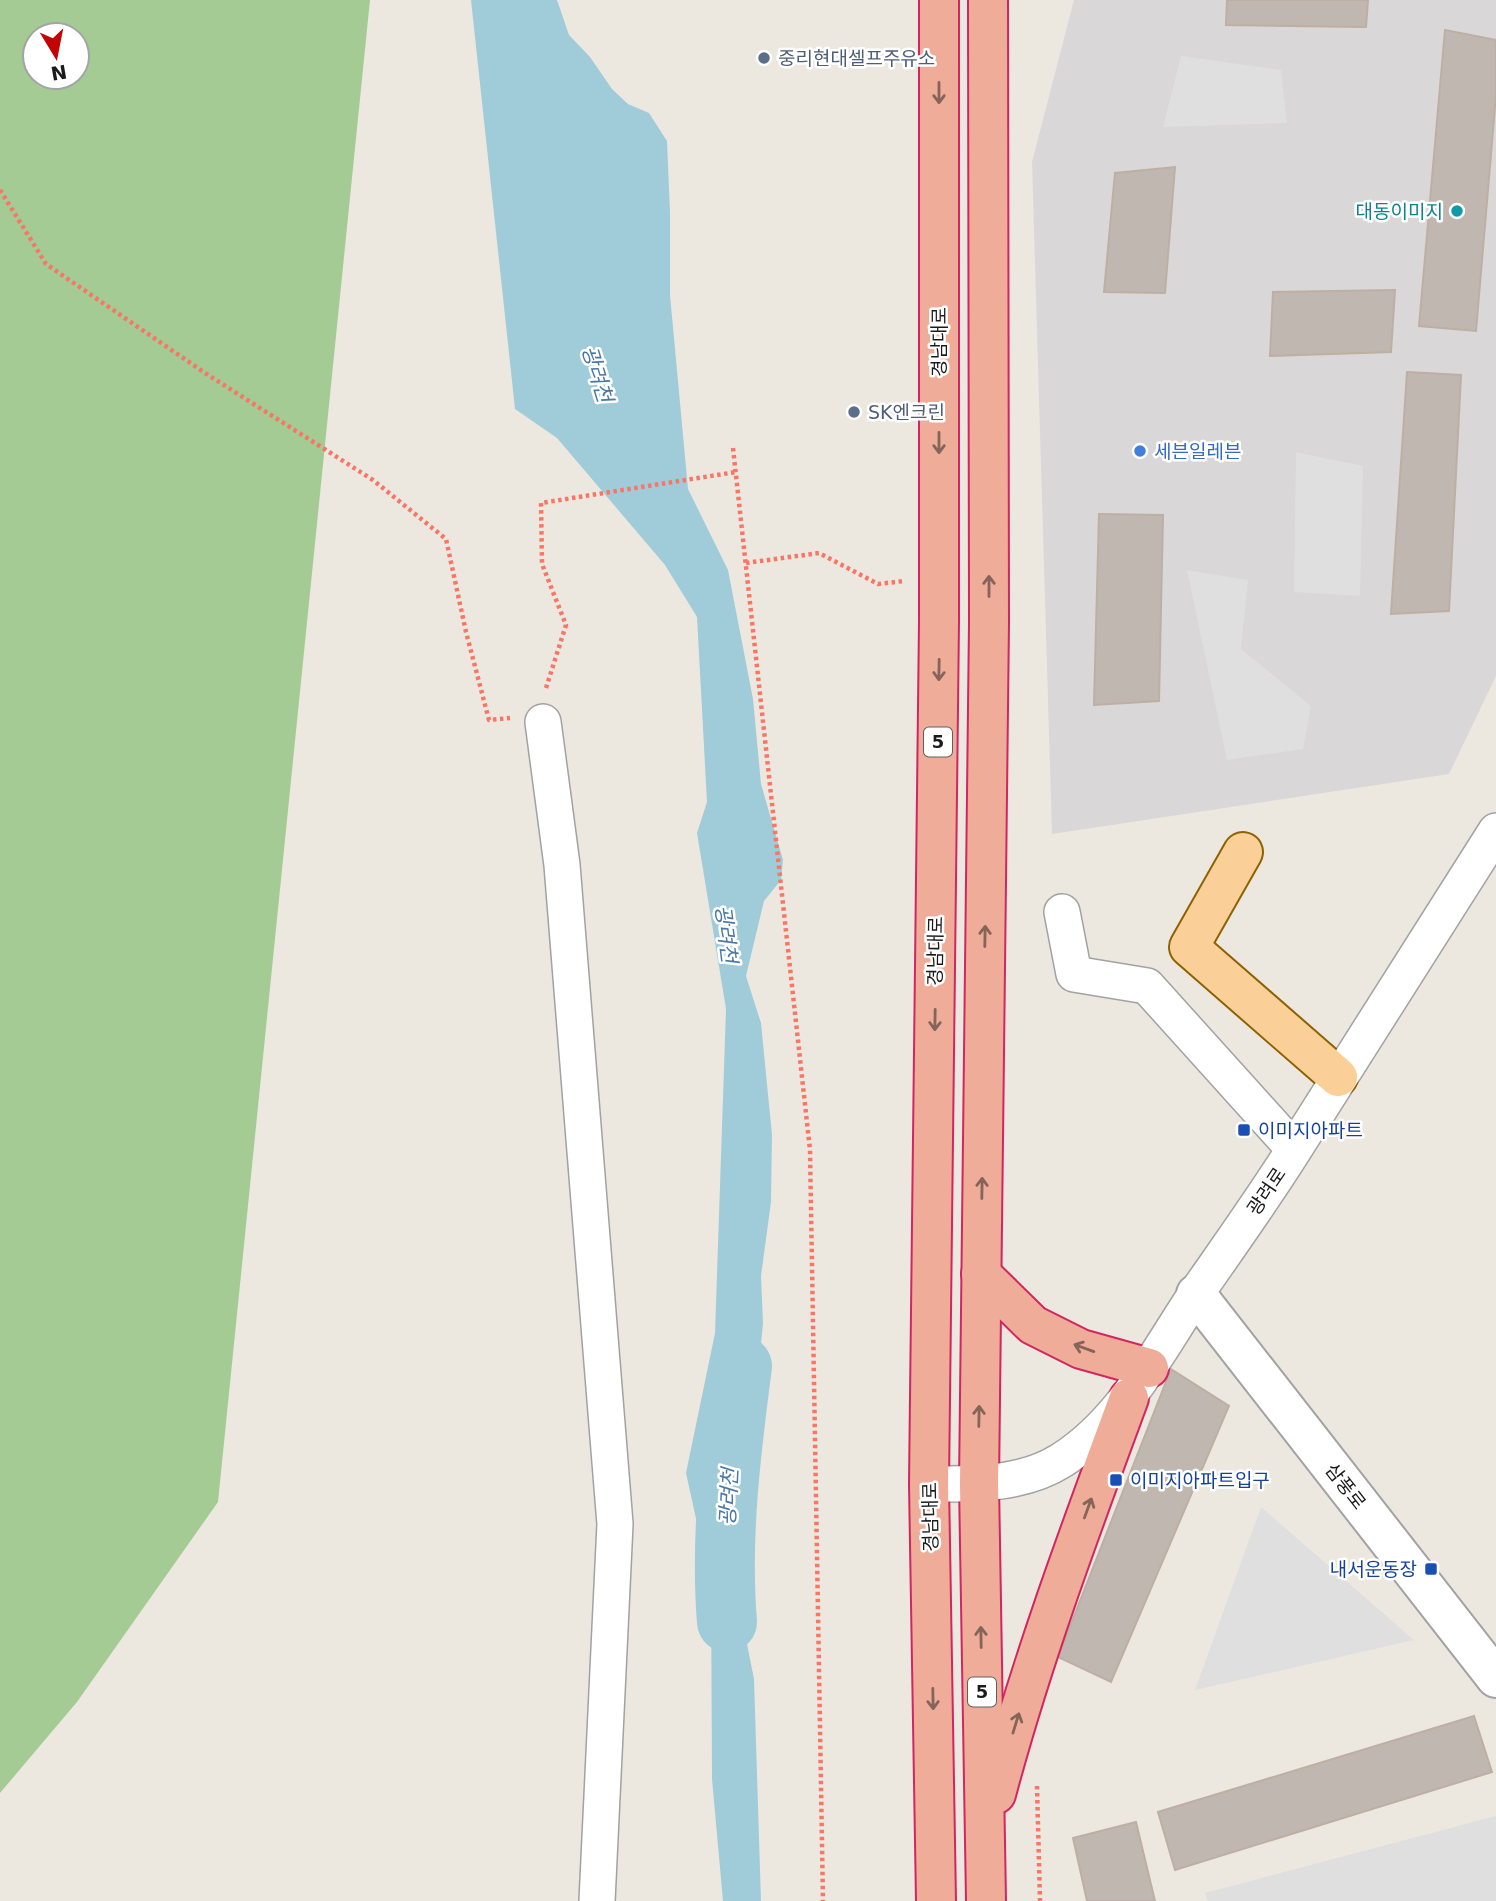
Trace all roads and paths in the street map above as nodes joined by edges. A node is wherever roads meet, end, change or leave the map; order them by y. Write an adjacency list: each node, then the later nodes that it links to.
1 (939, 0): 7 (highway, 경남대로 / 5, one-way to 7)
2 (988, 0): 14 (highway, 5, one-way to 2)
3 (0, 190): 8 (path)
4 (733, 448): 5 (path)
5 (735, 472): 6 (path); 8 (path)
6 (746, 563): 7 (path); 22 (path)
7 (940, 576): 17 (highway, 경남대로 / 5, one-way to 17)
8 (534, 720): 21 (street)
9 (1496, 831): 12 (street, 광려로)
10 (1243, 852): 12 (main road)
11 (1062, 912): 13 (street)
12 (1338, 1077): 13 (street, 광려로)
13 (1294, 1150): 15 (street, 광려로)
14 (981, 1274): 16 (highway, one-way to 14); 18 (highway, 5, one-way to 14)
15 (1196, 1294): 16 (street, 광려로); 19 (street, 삼풍로)
16 (1139, 1383): 18 (street, 광려로); 20 (highway, one-way to 16)
17 (929, 1484): 18 (street, 광려로); 23 (highway, 경남대로 / 5, one-way to 23)
18 (979, 1484): 20 (highway, 5, one-way to 18)
19 (1496, 1678)
20 (985, 1836): 24 (highway, 5)
21 (597, 1901)
22 (823, 1901)
23 (936, 1901)
24 (986, 1901)

